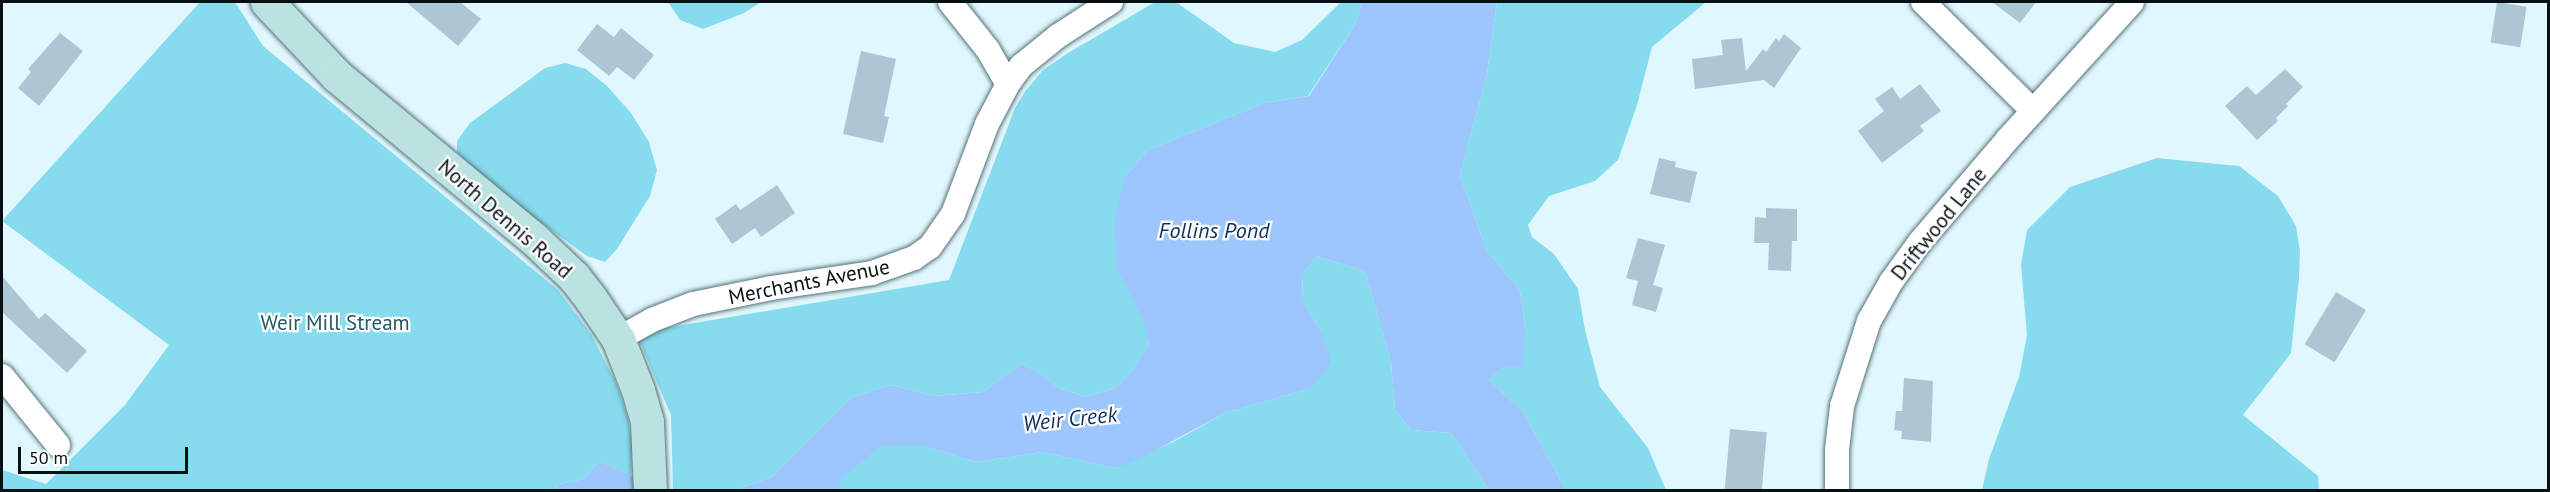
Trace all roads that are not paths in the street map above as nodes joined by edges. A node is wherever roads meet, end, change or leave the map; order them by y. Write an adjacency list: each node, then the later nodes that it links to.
1 (267, 2): 8 (main road, North Dennis Road)
2 (950, 2): 6 (street)
3 (1111, 2): 6 (street, Merchants Avenue)
4 (1923, 2): 7 (street)
5 (2132, 2): 7 (street, Driftwood Lane)
6 (1008, 84): 8 (street, Merchants Avenue)
7 (2033, 111): 12 (street, Driftwood Lane)
8 (618, 339): 11 (main road, North Dennis Road)
9 (2, 376): 10 (street)
10 (58, 445)
11 (650, 480)
12 (1837, 490)

